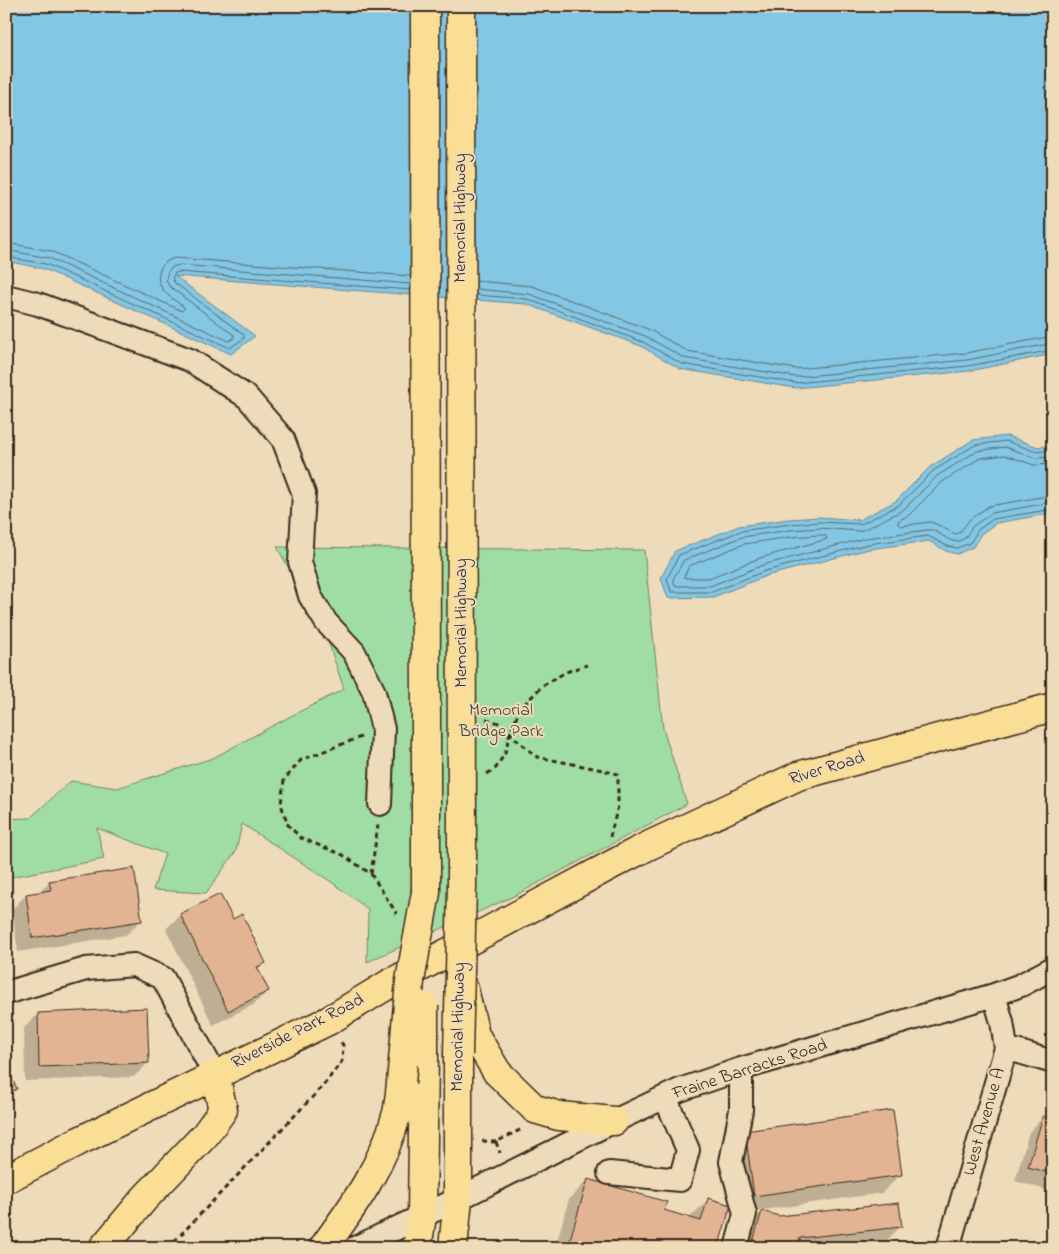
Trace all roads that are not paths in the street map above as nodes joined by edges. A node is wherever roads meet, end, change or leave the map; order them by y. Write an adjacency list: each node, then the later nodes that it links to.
1 (425, 6): 7 (main road, Memorial Highway, bridge)
2 (461, 6): 9 (main road, Memorial Highway, bridge)
3 (6, 296): 5 (street)
4 (1053, 707): 6 (main road, River Road)
5 (380, 804)
6 (613, 864): 15 (main road, Riverside Park Road)
7 (426, 892): 21 (main road, Memorial Highway, bridge); 23 (main road, bridge)
8 (1053, 968): 11 (street, Fraine Barracks Road)
9 (460, 973): 17 (main road, bridge); 20 (main road, Memorial Highway, bridge)
10 (6, 993): 15 (street)
11 (994, 996): 12 (street, West Avenue A); 14 (street, Fraine Barracks Road)
12 (1006, 1048): 13 (street); 28 (street, West Avenue A)
13 (1053, 1062)
14 (742, 1069): 16 (street, Fraine Barracks Road); 27 (street)
15 (215, 1075): 19 (main road, Riverside Park Road); 22 (main road)
16 (665, 1097): 17 (street, Fraine Barracks Road); 18 (street)
17 (614, 1121): 20 (street, Fraine Barracks Road)
18 (609, 1173)
19 (6, 1179)
20 (458, 1199): 21 (street); 26 (main road, Memorial Highway)
21 (422, 1216): 24 (street); 25 (main road, Memorial Highway)
22 (103, 1248)
23 (323, 1248)
24 (355, 1248)
25 (417, 1248)
26 (453, 1248)
27 (736, 1248)
28 (948, 1248)

